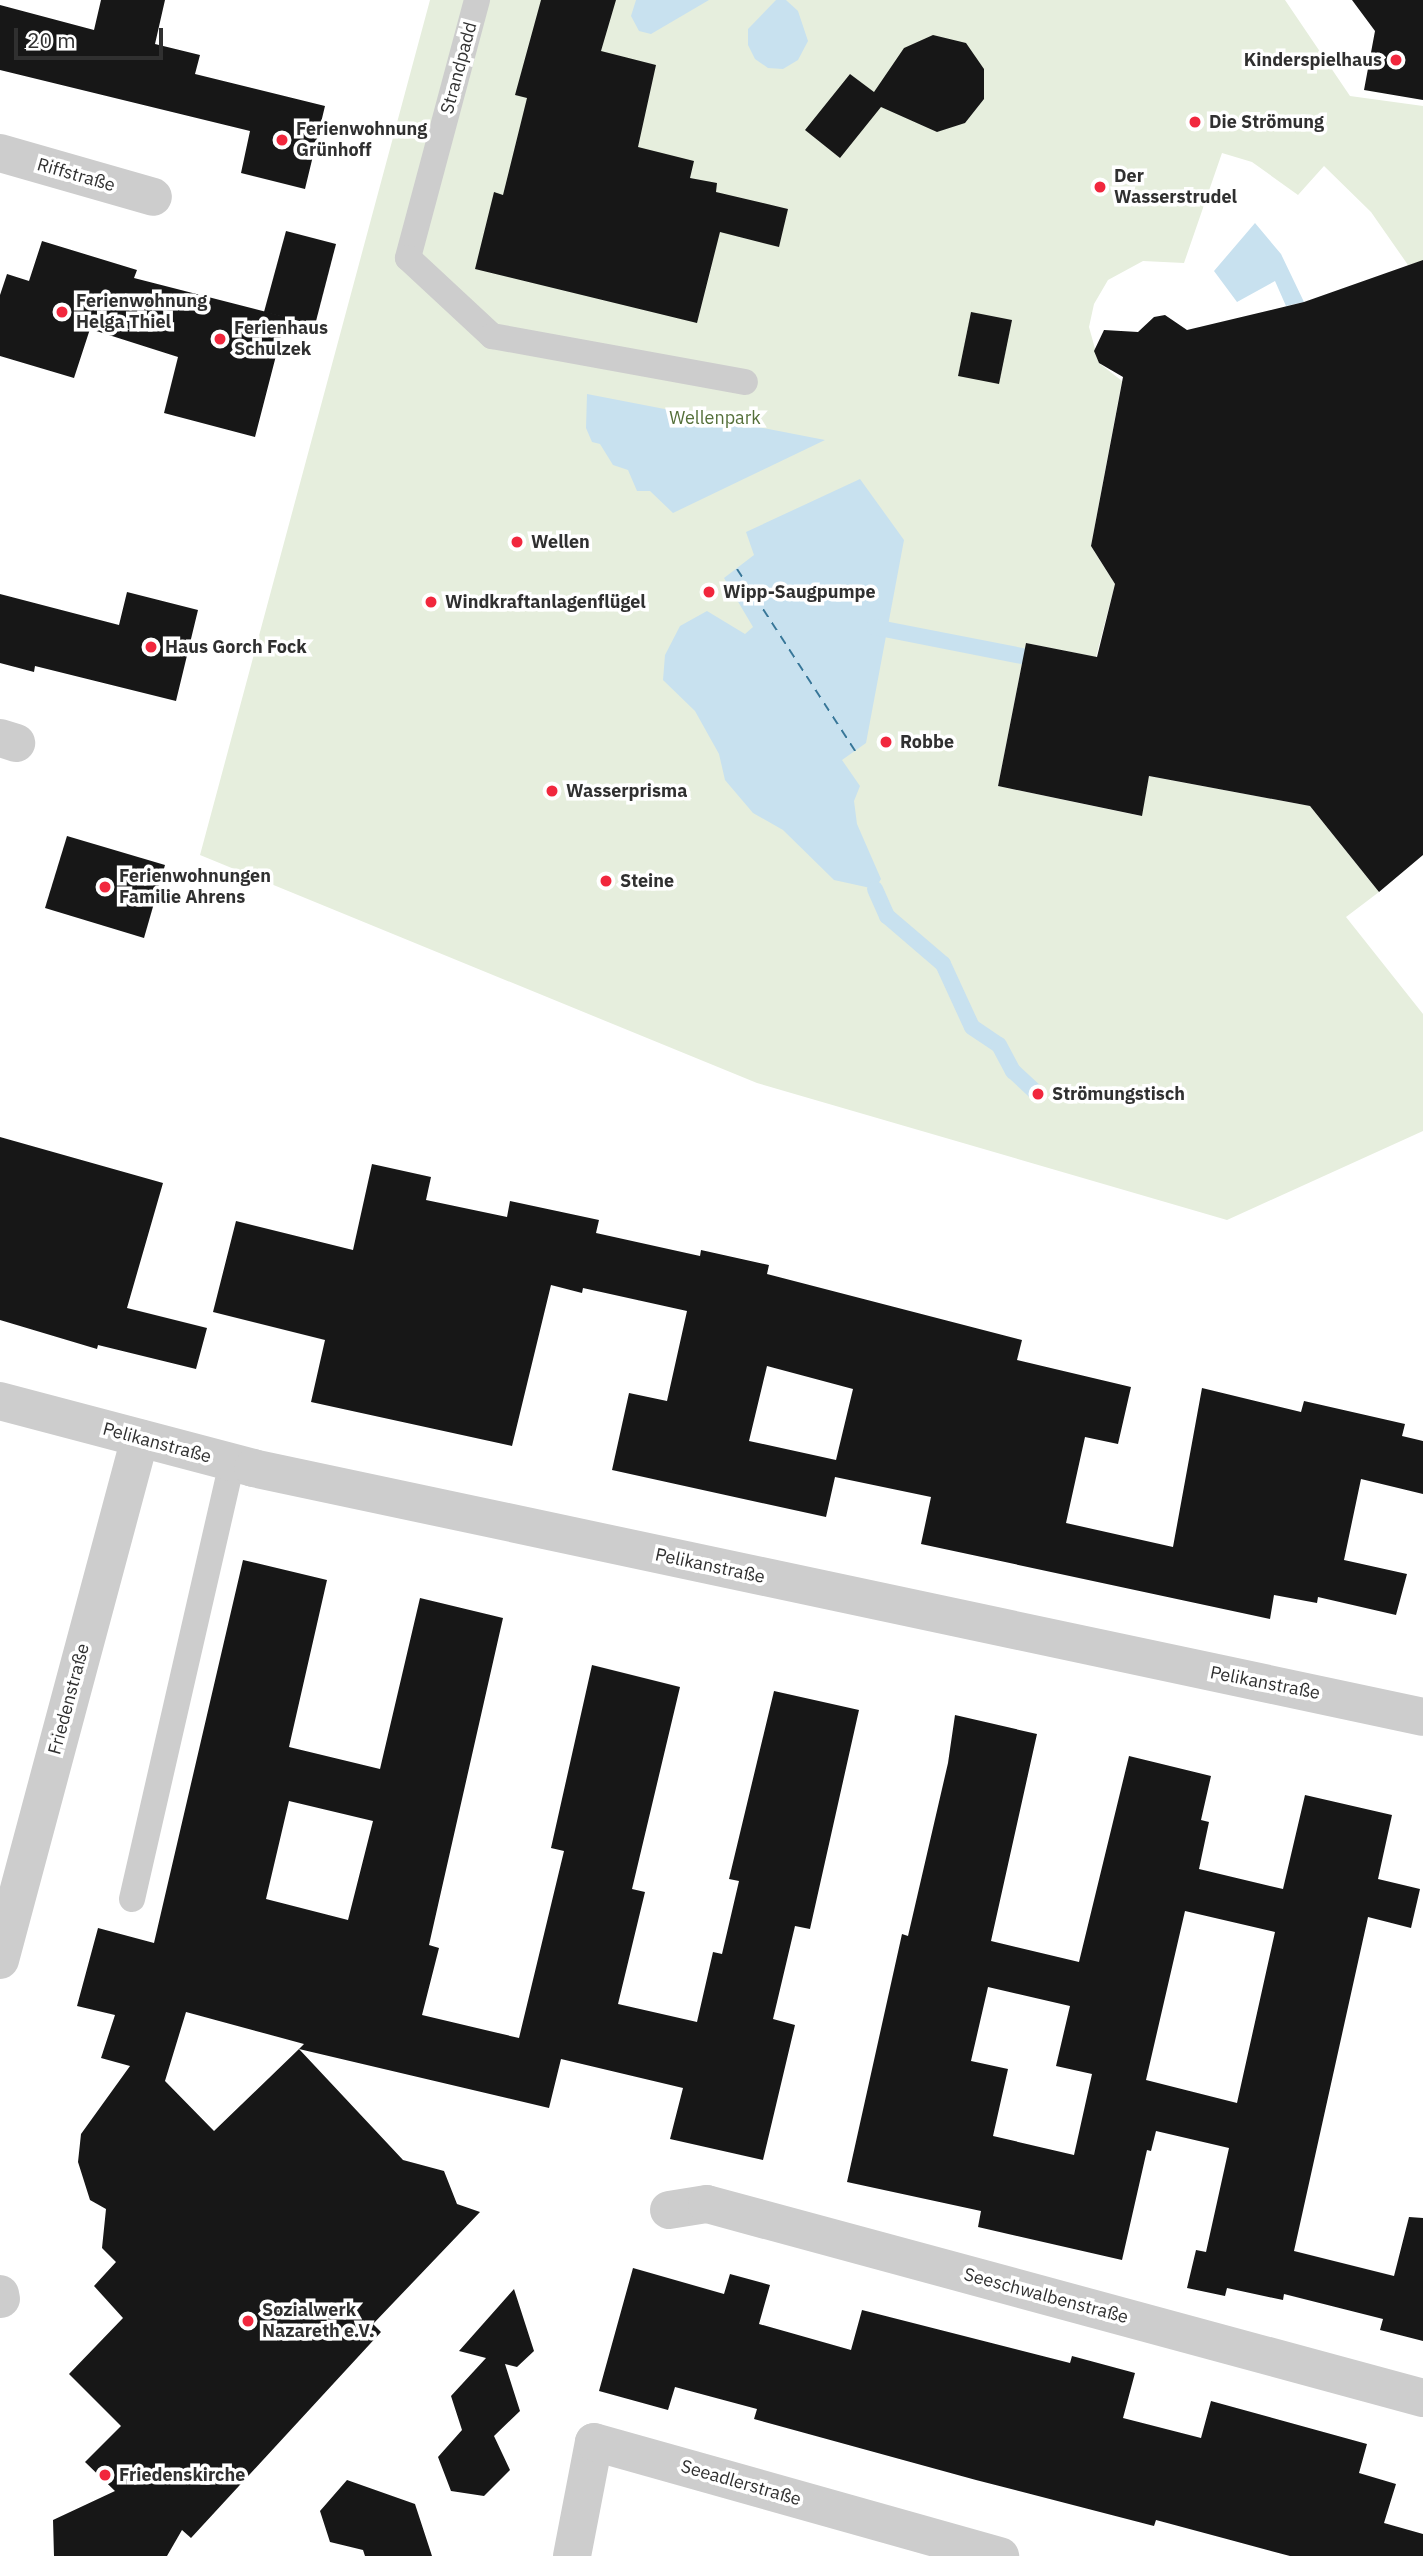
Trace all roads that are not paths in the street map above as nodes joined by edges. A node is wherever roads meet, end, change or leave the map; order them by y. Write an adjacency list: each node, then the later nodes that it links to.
1 (477, 0): 4 (lane, Strandpadd)
2 (0, 153): 3 (street, Riffstraße)
3 (153, 197)
4 (745, 382)
5 (0, 1401): 6 (street, Pelikanstraße)
6 (140, 1438): 7 (street, Pelikanstraße); 10 (street, Friedenstraße)
7 (232, 1462): 8 (street, Pelikanstraße); 9 (lane)
8 (1423, 1717)
9 (132, 1899)
10 (0, 1960)
11 (669, 2210): 14 (street, Seeschwalbenstraße)
12 (0, 2294): 13 (street)
13 (1, 2299)
14 (1423, 2398)
15 (572, 2556): 16 (street, Seeadlerstraße)
16 (1000, 2556)

